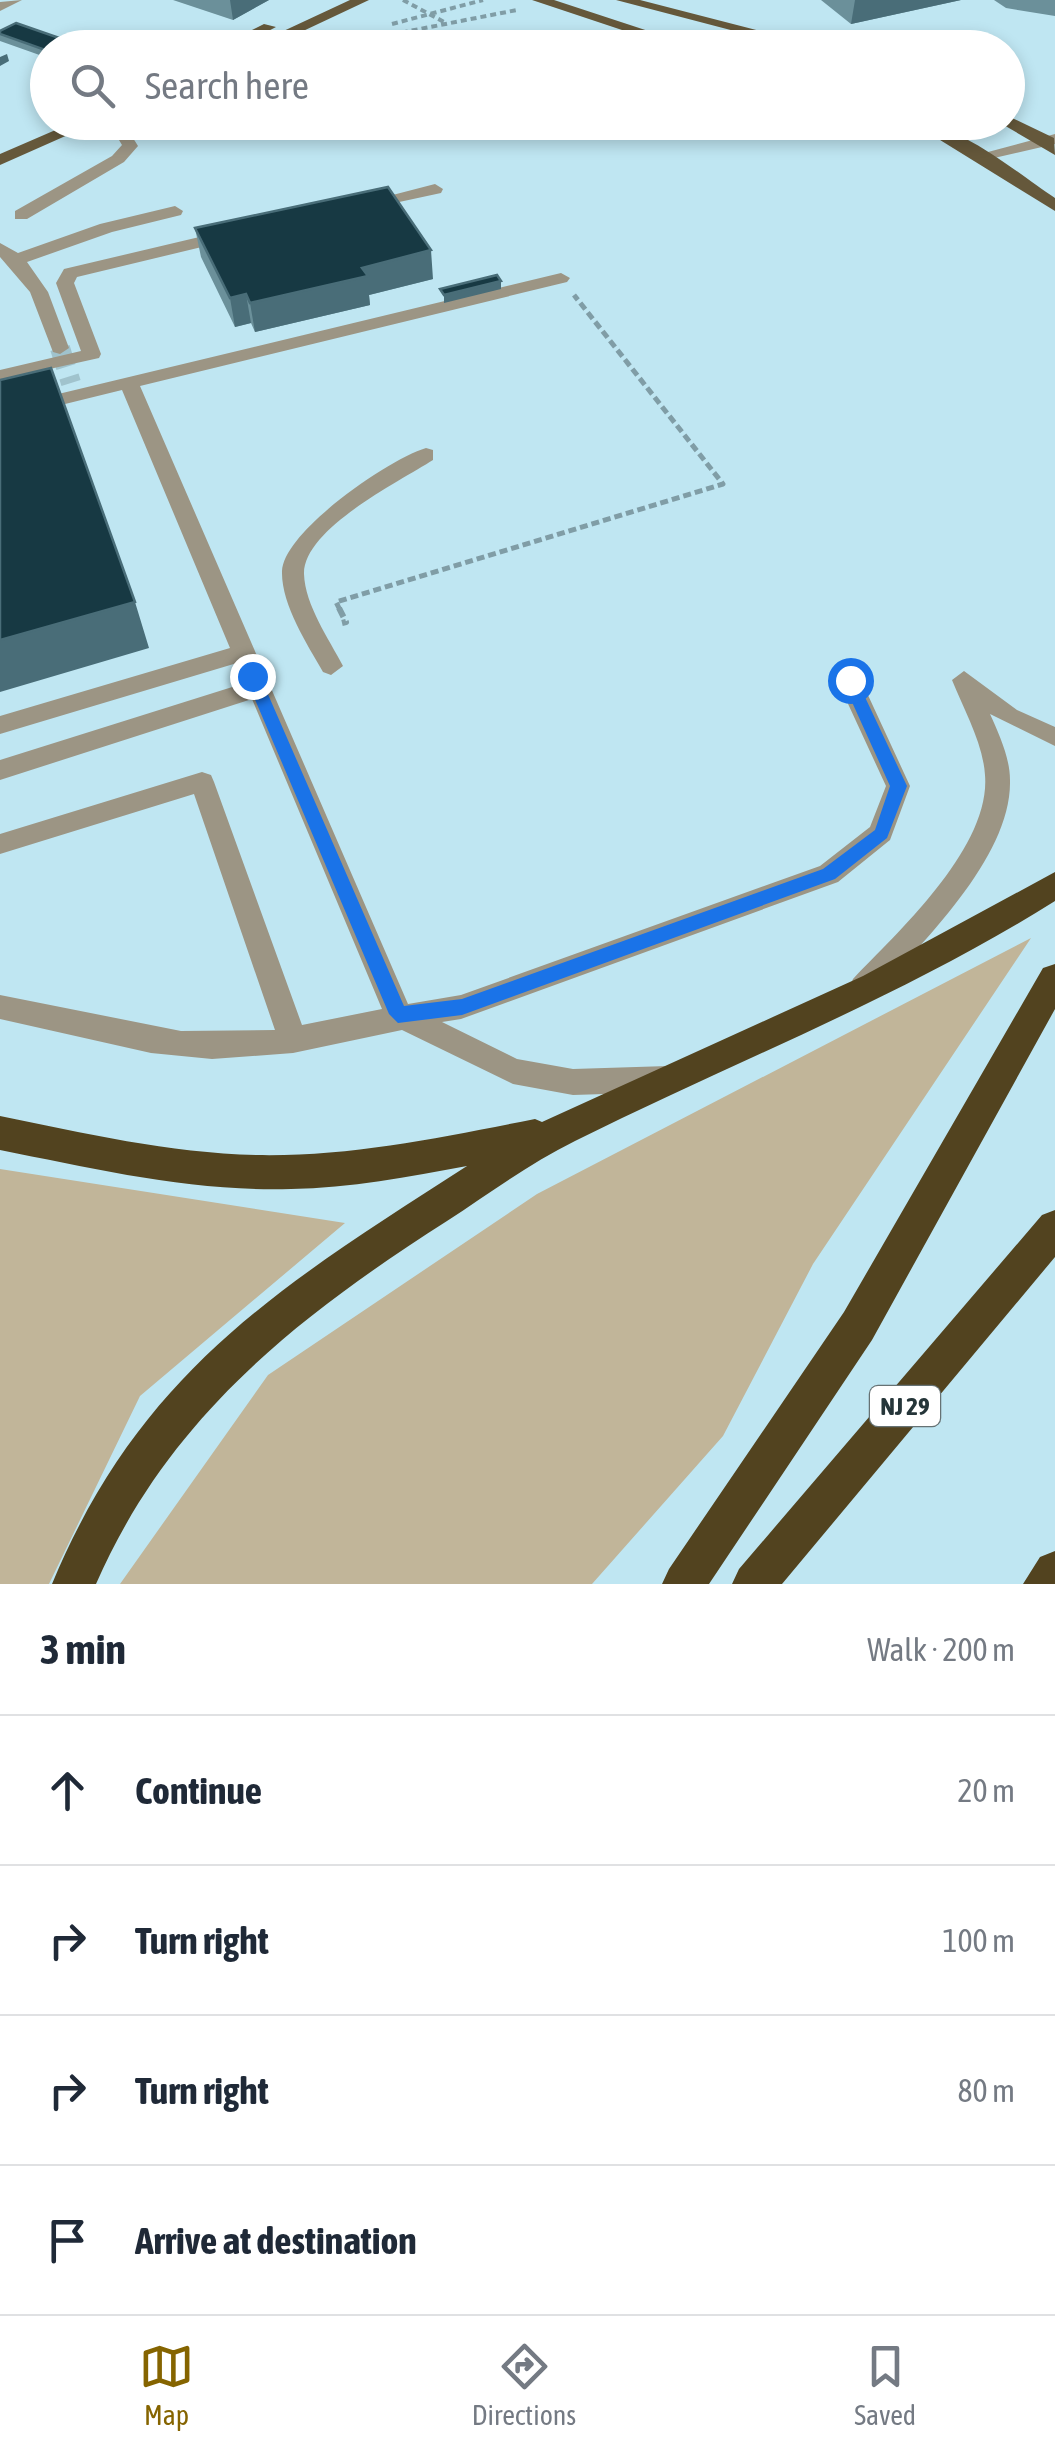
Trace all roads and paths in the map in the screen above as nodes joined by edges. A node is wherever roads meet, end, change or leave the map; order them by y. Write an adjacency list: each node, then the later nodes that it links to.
1 (15, 0): 8 (street)
2 (328, 0): 14 (main road)
3 (362, 0): 15 (main road)
4 (403, 0): 10 (path)
5 (483, 0): 10 (path)
6 (539, 0): 18 (main road)
7 (623, 0): 19 (main road)
8 (0, 8)
9 (523, 8): 13 (path)
10 (429, 14): 12 (path); 13 (path)
11 (380, 17): 12 (path)
12 (392, 24): 16 (path)
13 (447, 24): 17 (path)
14 (262, 30)
15 (294, 30)
16 (402, 30)
17 (416, 30)
18 (635, 30)
19 (746, 30)
20 (1025, 129): 26 (main road)
21 (30, 131): 25 (main road)
22 (47, 140): 28 (main road)
23 (127, 140): 33 (street)
24 (952, 140): 27 (main road)
25 (0, 143)
26 (1053, 143): 27 (street)
27 (982, 156): 30 (main road)
28 (0, 160)
29 (435, 188): 31 (street)
30 (1055, 206)
31 (346, 209)
32 (175, 210): 35 (street)
33 (20, 215)
34 (246, 231): 38 (street)
35 (8, 254): 37 (street)
36 (561, 278): 39 (street); 42 (path)
37 (60, 348)
38 (2, 374)
39 (129, 383): 40 (street); 43 (street)
40 (0, 414)
41 (426, 455): 42 (street)
42 (315, 632): 44 (street)
43 (242, 653): 46 (street); 47 (street)
44 (331, 666)
45 (850, 680): 55 (street)
46 (256, 688): 49 (street); 55 (street)
47 (0, 725)
48 (1055, 738): 53 (street)
49 (0, 770)
50 (0, 844): 56 (street)
51 (1055, 885): 53 (highway)
52 (1055, 978): 63 (highway)
53 (855, 996): 57 (highway)
54 (0, 1007): 56 (street)
55 (398, 1014): 56 (street); 57 (street)
56 (293, 1040)
57 (678, 1078): 58 (highway)
58 (558, 1132): 59 (highway); 62 (highway)
59 (0, 1133)
60 (1055, 1228): 64 (highway, NJ 29)
61 (1055, 1572): 65 (highway)
62 (74, 1584)
63 (684, 1584)
64 (754, 1584)
65 (1045, 1584)

